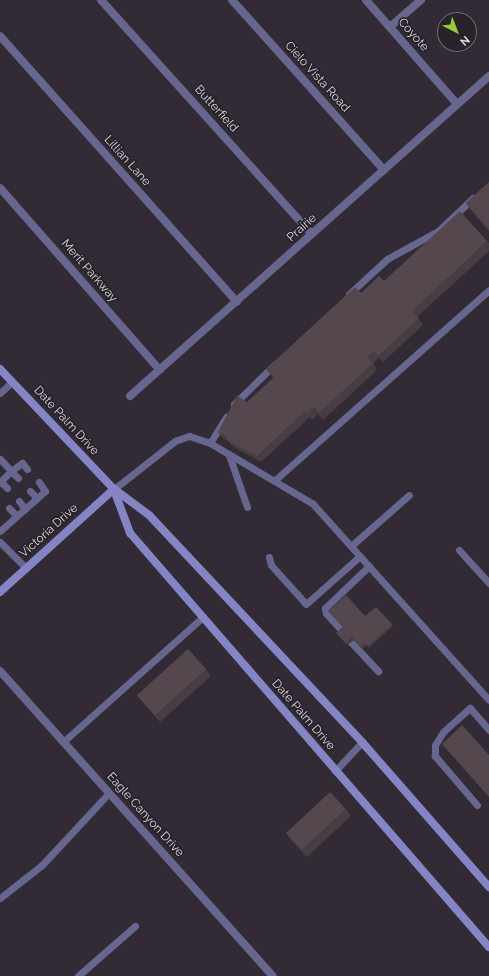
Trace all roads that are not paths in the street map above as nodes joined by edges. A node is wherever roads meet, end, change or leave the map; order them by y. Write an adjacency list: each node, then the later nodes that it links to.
1 (101, 0): 12 (street, Butterfield)
2 (232, 0): 9 (street, Cielo Vista Road)
3 (366, 0): 5 (street, Coyote)
4 (421, 0): 5 (street)
5 (390, 27): 8 (street, Coyote)
6 (0, 36): 14 (street, Lillian Lane)
7 (489, 76): 8 (street, Prairie)
8 (457, 104): 9 (street, Prairie)
9 (384, 170): 12 (street, Prairie)
10 (0, 188): 18 (street, Merit Parkway)
11 (478, 194): 15 (lane)
12 (312, 234): 14 (street, Prairie)
13 (489, 290): 28 (lane)
14 (237, 302): 18 (street, Prairie)
15 (340, 302)
16 (283, 356): 22 (lane)
17 (0, 369): 19 (main road, Date Palm Drive)
18 (160, 370): 21 (street, Prairie)
19 (12, 382): 20 (lane); 32 (main road, Date Palm Drive)
20 (0, 393)
21 (130, 396)
22 (210, 443): 23 (lane); 32 (lane)
23 (228, 455): 28 (lane); 37 (lane)
24 (0, 459): 26 (lane)
25 (27, 469): 26 (lane)
26 (11, 471): 27 (lane); 29 (lane)
27 (18, 478)
28 (275, 480): 43 (lane)
29 (0, 481): 31 (lane)
30 (39, 482): 35 (lane)
31 (7, 488)
32 (114, 489): 48 (main road, Victoria Drive); 51 (main road, Date Palm Drive); 60 (main road, Date Palm Drive)
33 (30, 491): 35 (lane)
34 (409, 495): 43 (lane)
35 (37, 498): 39 (lane)
36 (19, 501): 39 (lane)
37 (247, 507)
38 (10, 508): 40 (lane)
39 (25, 509): 40 (lane)
40 (17, 516): 41 (lane)
41 (1, 528)
42 (0, 542): 48 (lane)
43 (351, 546): 46 (lane)
44 (459, 550): 49 (lane)
45 (269, 556): 46 (lane)
46 (360, 556): 47 (lane)
47 (369, 566): 52 (lane); 56 (lane)
48 (26, 568): 50 (main road, Victoria Drive)
49 (489, 583)
50 (0, 592)
51 (203, 617): 59 (lane); 61 (main road, Date Palm Drive)
52 (342, 631)
53 (351, 642): 55 (lane)
54 (0, 671): 59 (street, Eagle Canyon Drive)
55 (378, 672)
56 (489, 700)
57 (486, 722): 58 (lane); 63 (lane)
58 (489, 730)
59 (63, 742): 62 (street, Eagle Canyon Drive)
60 (362, 742): 61 (lane); 64 (main road, Date Palm Drive)
61 (335, 771): 67 (main road, Date Palm Drive)
62 (109, 793): 65 (lane); 69 (street, Eagle Canyon Drive)
63 (477, 805)
64 (489, 887)
65 (0, 898)
66 (135, 926): 68 (lane)
67 (489, 947)
68 (78, 976)
69 (273, 976)

